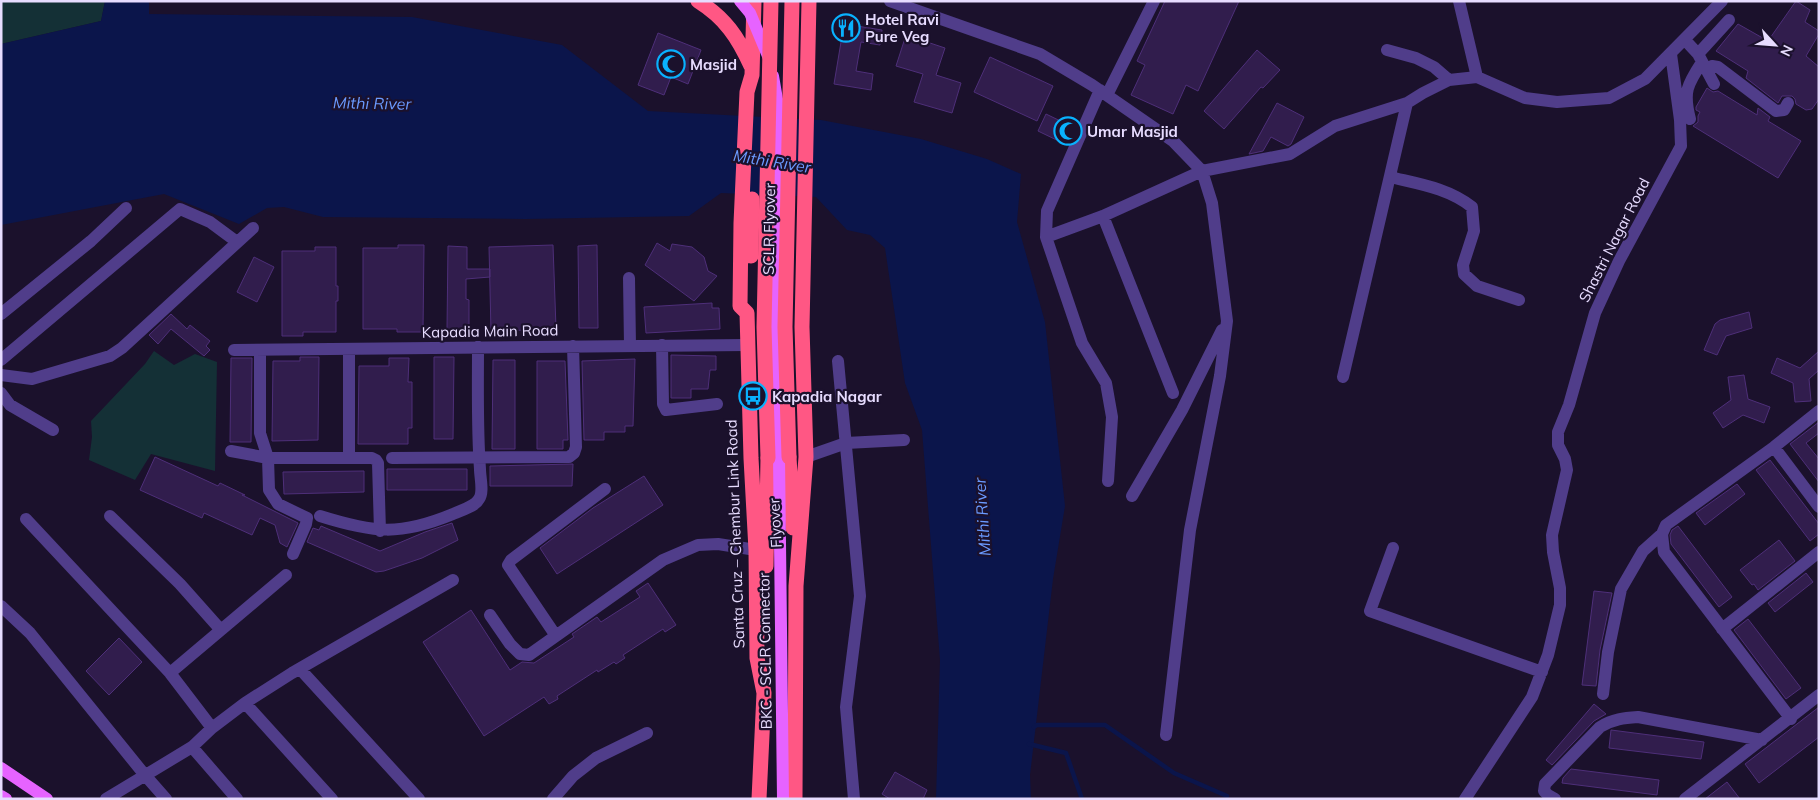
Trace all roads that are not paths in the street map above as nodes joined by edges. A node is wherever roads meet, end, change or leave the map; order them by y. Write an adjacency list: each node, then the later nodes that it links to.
1 (698, 1): 16 (highway)
2 (740, 1): 111 (main road, BKC - SCLR Connector, bridge)
3 (754, 1): 16 (highway, Santa Cruz – Chembur Link Road)
4 (771, 1): 89 (highway, Flyover, bridge)
5 (792, 1): 59 (highway, SCLR Flyover, bridge)
6 (809, 1): 34 (highway)
7 (890, 1): 21 (street)
8 (1154, 1): 21 (street)
9 (1459, 1): 17 (street)
10 (1722, 1): 12 (street)
11 (1729, 20): 15 (street)
12 (1685, 40): 14 (street); 15 (street)
13 (1388, 50): 18 (street)
14 (1671, 54): 17 (street); 87 (street, Shastri Nagar Road)
15 (1702, 62): 19 (street); 23 (street); 24 (street)
16 (752, 72): 20 (highway, Santa Cruz – Chembur Link Road)
17 (1477, 77): 18 (street)
18 (1450, 80): 22 (street)
19 (1714, 84)
20 (751, 92): 35 (highway); 35 (highway, Santa Cruz – Chembur Link Road)
21 (1104, 92): 25 (street); 30 (street)
22 (1407, 103): 25 (street); 26 (street)
23 (1788, 103)
24 (1690, 119)
25 (1202, 170): 28 (street); 37 (street)
26 (1390, 177): 33 (street); 49 (street)
27 (126, 208): 36 (street)
28 (1103, 216): 30 (street); 51 (street)
29 (253, 228): 31 (street)
30 (1046, 237): 65 (street)
31 (237, 242): 46 (street); 48 (street)
32 (629, 278): 41 (street)
33 (1519, 300)
34 (802, 312): 35 (highway); 60 (highway)
35 (746, 313): 38 (highway, Santa Cruz – Chembur Link Road)
36 (1, 314)
37 (1227, 321): 67 (street); 96 (street)
38 (747, 344): 39 (street, Kapadia Main Road); 75 (highway, Santa Cruz – Chembur Link Road)
39 (662, 345): 41 (street, Kapadia Main Road); 52 (street)
40 (572, 346): 41 (street, Kapadia Main Road); 42 (street, Kapadia Main Road); 64 (street)
41 (630, 346)
42 (478, 347): 43 (street, Kapadia Main Road); 64 (street)
43 (349, 348): 45 (street, Kapadia Main Road); 62 (street)
44 (234, 350): 45 (street, Kapadia Main Road)
45 (260, 350): 61 (street)
46 (1, 360)
47 (838, 361): 56 (street)
48 (1, 375)
49 (1343, 377)
50 (1, 393): 54 (street)
51 (1173, 393)
52 (717, 404)
53 (1819, 411): 57 (street)
54 (53, 430)
55 (904, 440): 56 (street)
56 (846, 443): 60 (street); 113 (street)
57 (1774, 447): 68 (street); 73 (street)
58 (230, 450): 61 (street)
59 (789, 457): 80 (highway, Flyover)
60 (806, 457): 80 (highway)
61 (268, 458): 62 (street); 77 (street)
62 (349, 458): 72 (street)
63 (392, 458): 64 (street)
64 (479, 458): 72 (street)
65 (1108, 481)
66 (605, 488): 85 (street)
67 (1132, 496)
68 (1819, 507)
69 (110, 516): 83 (street)
70 (320, 516): 72 (street)
71 (26, 519): 88 (street)
72 (380, 530)
73 (1662, 534): 84 (street); 90 (street)
74 (1393, 548): 87 (street)
75 (756, 550): 85 (street); 89 (highway, Santa Cruz – Chembur Link Road)
76 (1819, 552): 84 (street)
77 (293, 554)
78 (286, 575): 83 (street)
79 (453, 580): 86 (street)
80 (796, 586): 112 (highway)
81 (1, 606): 100 (street)
82 (490, 615): 85 (street)
83 (220, 629): 88 (street)
84 (1722, 629): 93 (street)
85 (556, 636)
86 (300, 669): 92 (street); 108 (street)
87 (1542, 672): 114 (street, Shastri Nagar Road)
88 (170, 673): 94 (street)
89 (764, 693): 110 (highway, Santa Cruz – Chembur Link Road)
90 (1603, 694)
91 (1819, 695): 93 (street)
92 (245, 703): 94 (street); 107 (street)
93 (1791, 719): 97 (street)
94 (212, 728): 98 (street)
95 (647, 733): 109 (street)
96 (1166, 735)
97 (1762, 740): 115 (street); 116 (street)
98 (192, 747): 100 (street); 106 (street)
99 (1, 768): 103 (main road)
100 (144, 774): 104 (street); 105 (street)
101 (1, 796): 102 (main road)
102 (6, 799)
103 (47, 799)
104 (106, 799)
105 (166, 799)
106 (237, 799)
107 (332, 799)
108 (419, 799)
109 (553, 799)
110 (759, 799)
111 (783, 799)
112 (795, 799)
113 (854, 799)
114 (1465, 799)
115 (1555, 799)
116 (1685, 799)

